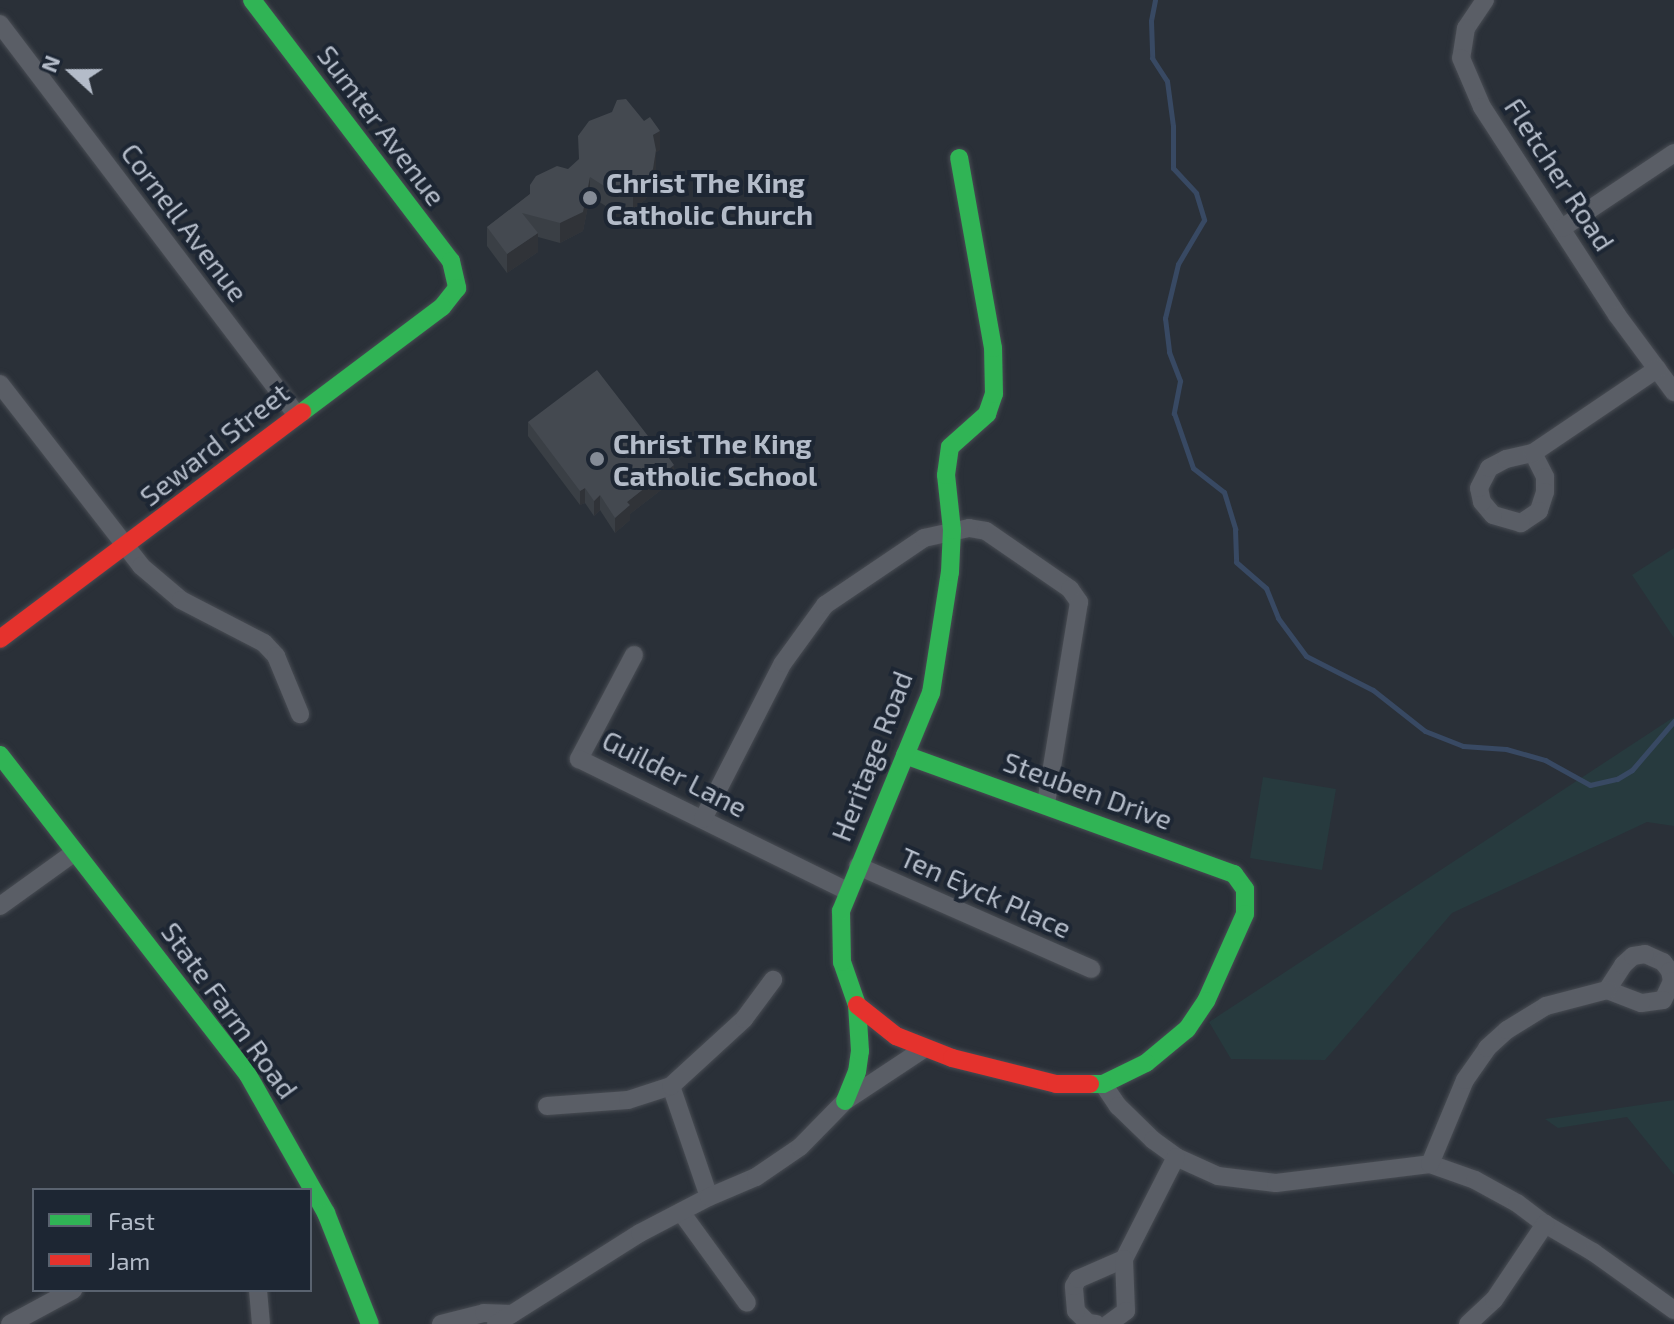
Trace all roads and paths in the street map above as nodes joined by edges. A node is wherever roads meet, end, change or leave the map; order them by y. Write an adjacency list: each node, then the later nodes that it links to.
1 (252, 0): 7 (street, Sumter Avenue)
2 (1485, 0): 6 (street, Fletcher Road)
3 (0, 24): 11 (street, Cornell Avenue)
4 (1674, 153): 6 (street)
5 (959, 158): 13 (street, Heritage Road)
6 (1562, 228): 8 (street, Fletcher Road)
7 (457, 288): 11 (street, Seward Street)
8 (1657, 369): 10 (street, Fletcher Road); 12 (street)
9 (0, 384): 14 (street)
10 (1674, 392)
11 (297, 415): 14 (street, Seward Street)
12 (1533, 453)
13 (952, 530): 19 (street, Heritage Road); 20 (street); 21 (street)
14 (124, 548): 15 (street, Seward Street); 17 (street)
15 (0, 639)
16 (634, 655): 21 (street, Guilder Lane)
17 (300, 714)
18 (0, 755): 22 (street, State Farm Road)
19 (905, 755): 20 (street, Steuben Drive); 23 (street, Heritage Road)
20 (1046, 804): 31 (street, Steuben Drive)
21 (703, 819): 24 (street, Guilder Lane)
22 (75, 852): 25 (street); 37 (street, State Farm Road)
23 (858, 866): 24 (street, Heritage Road); 26 (street, Ten Eyck Place)
24 (847, 891): 29 (street, Heritage Road)
25 (0, 906)
26 (1091, 969)
27 (773, 980): 32 (street)
28 (1607, 990): 36 (street)
29 (857, 1005): 30 (street); 33 (street, Heritage Road)
30 (925, 1048): 31 (street); 33 (street, Heritage Road)
31 (1103, 1084): 35 (street)
32 (671, 1086): 34 (street); 39 (street)
33 (845, 1101): 39 (street, Heritage Road)
34 (547, 1106)
35 (1176, 1157): 36 (street); 42 (street)
36 (1430, 1164): 41 (street)
37 (312, 1188)
38 (312, 1188): 50 (street, State Farm Road)
39 (709, 1197): 40 (street, Heritage Road)
40 (681, 1212): 45 (street); 47 (street, Heritage Road)
41 (1545, 1224): 46 (street); 54 (street)
42 (1124, 1259): 52 (street); 53 (street)
43 (69, 1292): 48 (street)
44 (258, 1292): 49 (street)
45 (747, 1303)
46 (1674, 1310)
47 (504, 1319): 51 (street, Heritage Road)
48 (10, 1324)
49 (261, 1324)
50 (370, 1324)
51 (441, 1324)
52 (1096, 1324)
53 (1108, 1324)
54 (1468, 1324)

